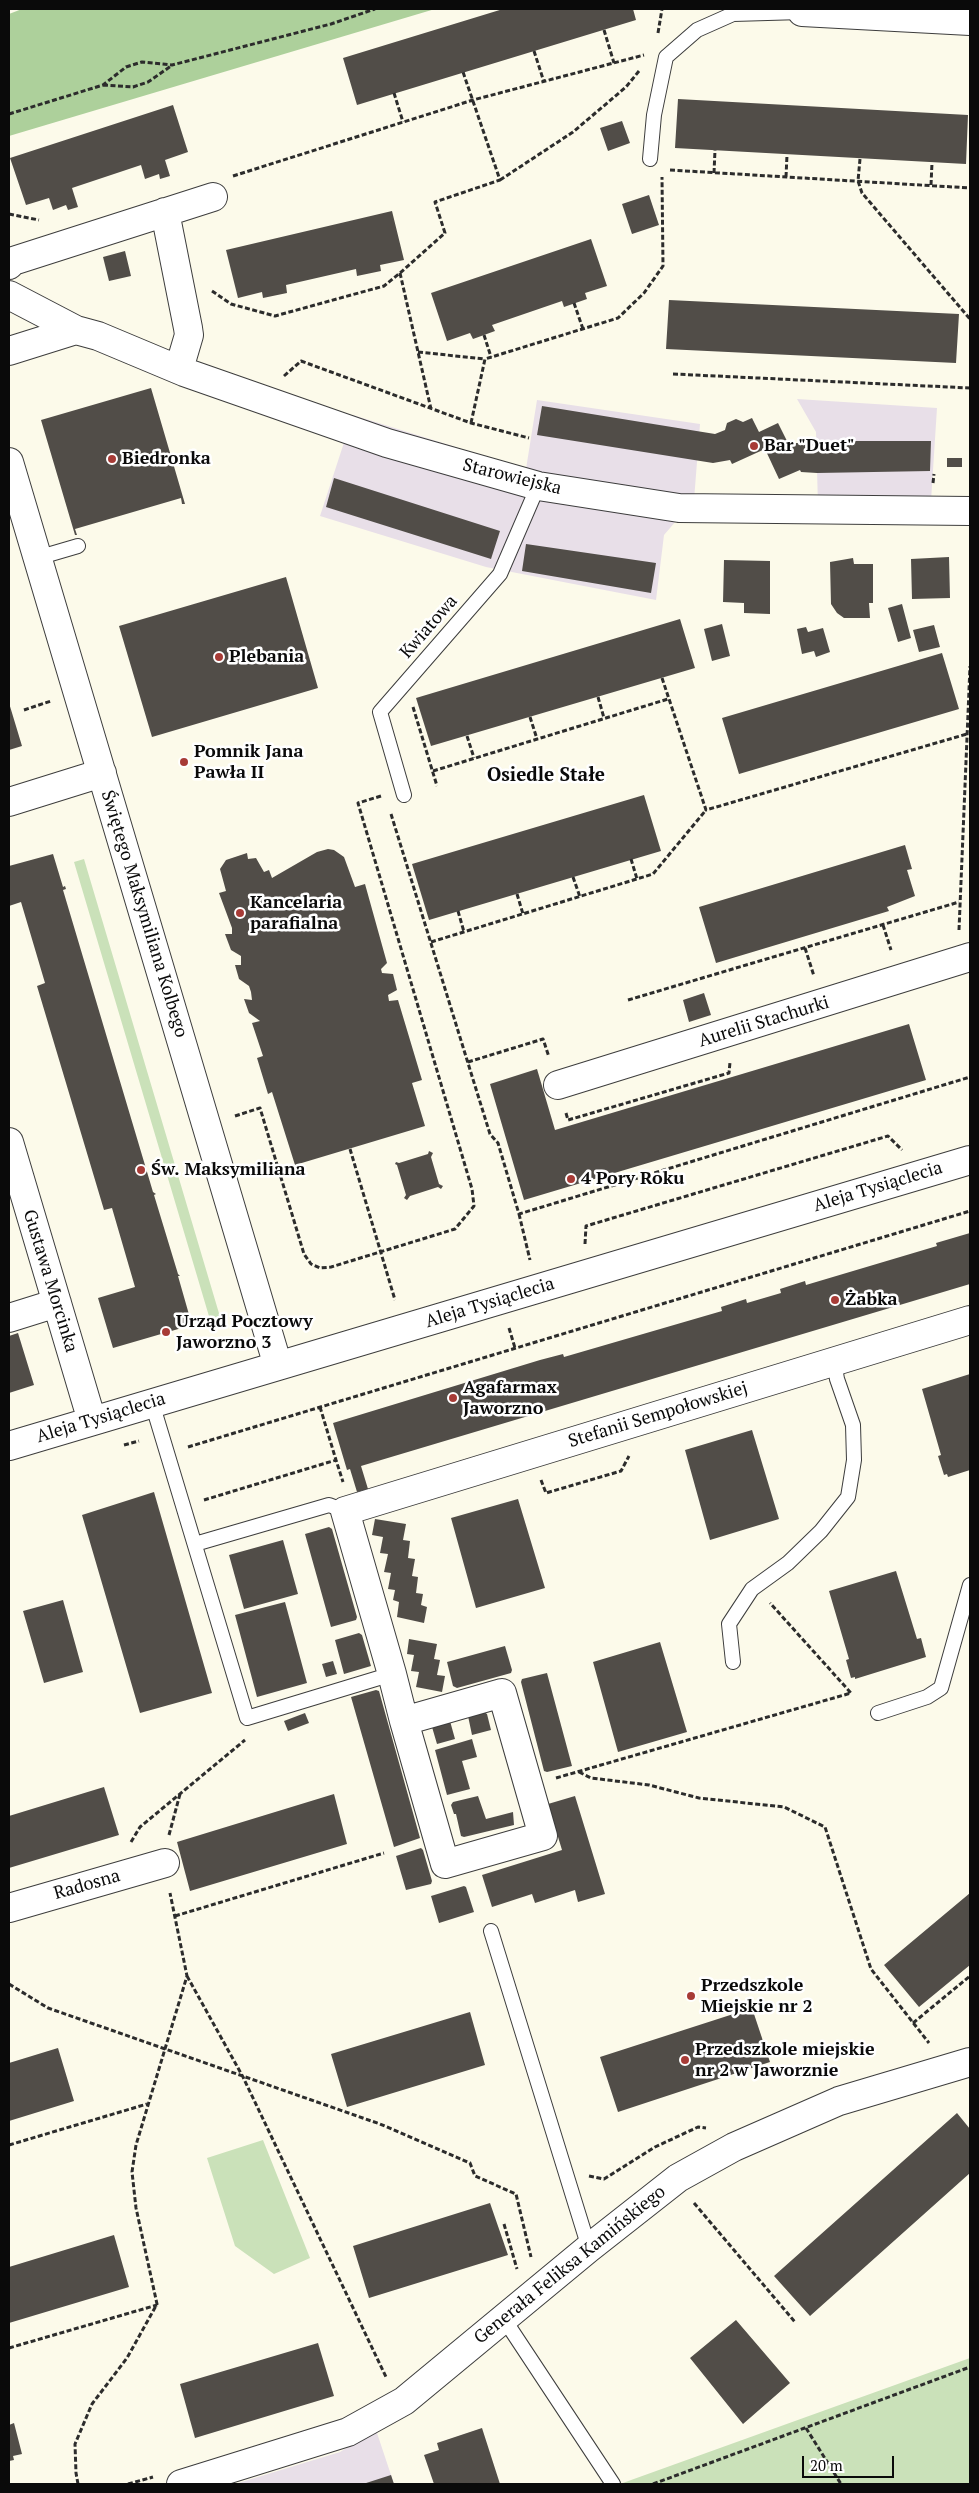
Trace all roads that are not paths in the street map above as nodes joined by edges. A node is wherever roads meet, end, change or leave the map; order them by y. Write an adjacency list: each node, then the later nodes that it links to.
1 (802, 12): 2 (street); 3 (lane)
2 (970, 21)
3 (650, 159)
4 (220, 188): 5 (street)
5 (165, 212): 6 (street); 10 (street)
6 (9, 265)
7 (9, 295): 8 (street, Starowiejska)
8 (76, 330): 9 (street); 10 (street, Starowiejska)
9 (9, 351)
10 (178, 369): 12 (street, Starowiejska)
11 (9, 462): 15 (street, Świętego Maksymiliana Kolbego)
12 (538, 486): 13 (street, Starowiejska); 17 (lane, Kwiatowa)
13 (970, 511)
14 (78, 546): 15 (lane)
15 (38, 558): 16 (street, Świętego Maksymiliana Kolbego)
16 (102, 773): 18 (street); 27 (street, Świętego Maksymiliana Kolbego)
17 (404, 795)
18 (9, 802)
19 (964, 946): 20 (street, Aurelii Stachurki)
20 (558, 1085)
21 (9, 1142): 23 (street, Gustawa Morcinka)
22 (970, 1160): 27 (street, Aleja Tysiąclecia)
23 (57, 1303): 24 (street); 29 (street, Gustawa Morcinka)
24 (9, 1318)
25 (970, 1320): 26 (street, Stefanii Sempołowskiej)
26 (834, 1362): 31 (street, Stefanii Sempołowskiej); 34 (lane)
27 (278, 1366): 28 (street, Aleja Tysiąclecia)
28 (152, 1403): 29 (street, Aleja Tysiąclecia); 32 (lane)
29 (92, 1421): 30 (street, Aleja Tysiąclecia)
30 (9, 1446)
31 (344, 1498): 32 (lane); 35 (street)
32 (195, 1544): 35 (lane)
33 (970, 1585): 36 (lane)
34 (733, 1662)
35 (392, 1674): 37 (street)
36 (878, 1713)
37 (404, 1720): 37 (street)
38 (164, 1863): 39 (street, Radosna)
39 (9, 1908)
40 (490, 1931): 42 (lane)
41 (970, 2062): 42 (street, Generała Feliksa Kamińskiego)
42 (589, 2248): 43 (street, Generała Feliksa Kamińskiego)
43 (504, 2319): 44 (street, Generała Feliksa Kamińskiego); 45 (lane)
44 (181, 2484)
45 (613, 2484)

